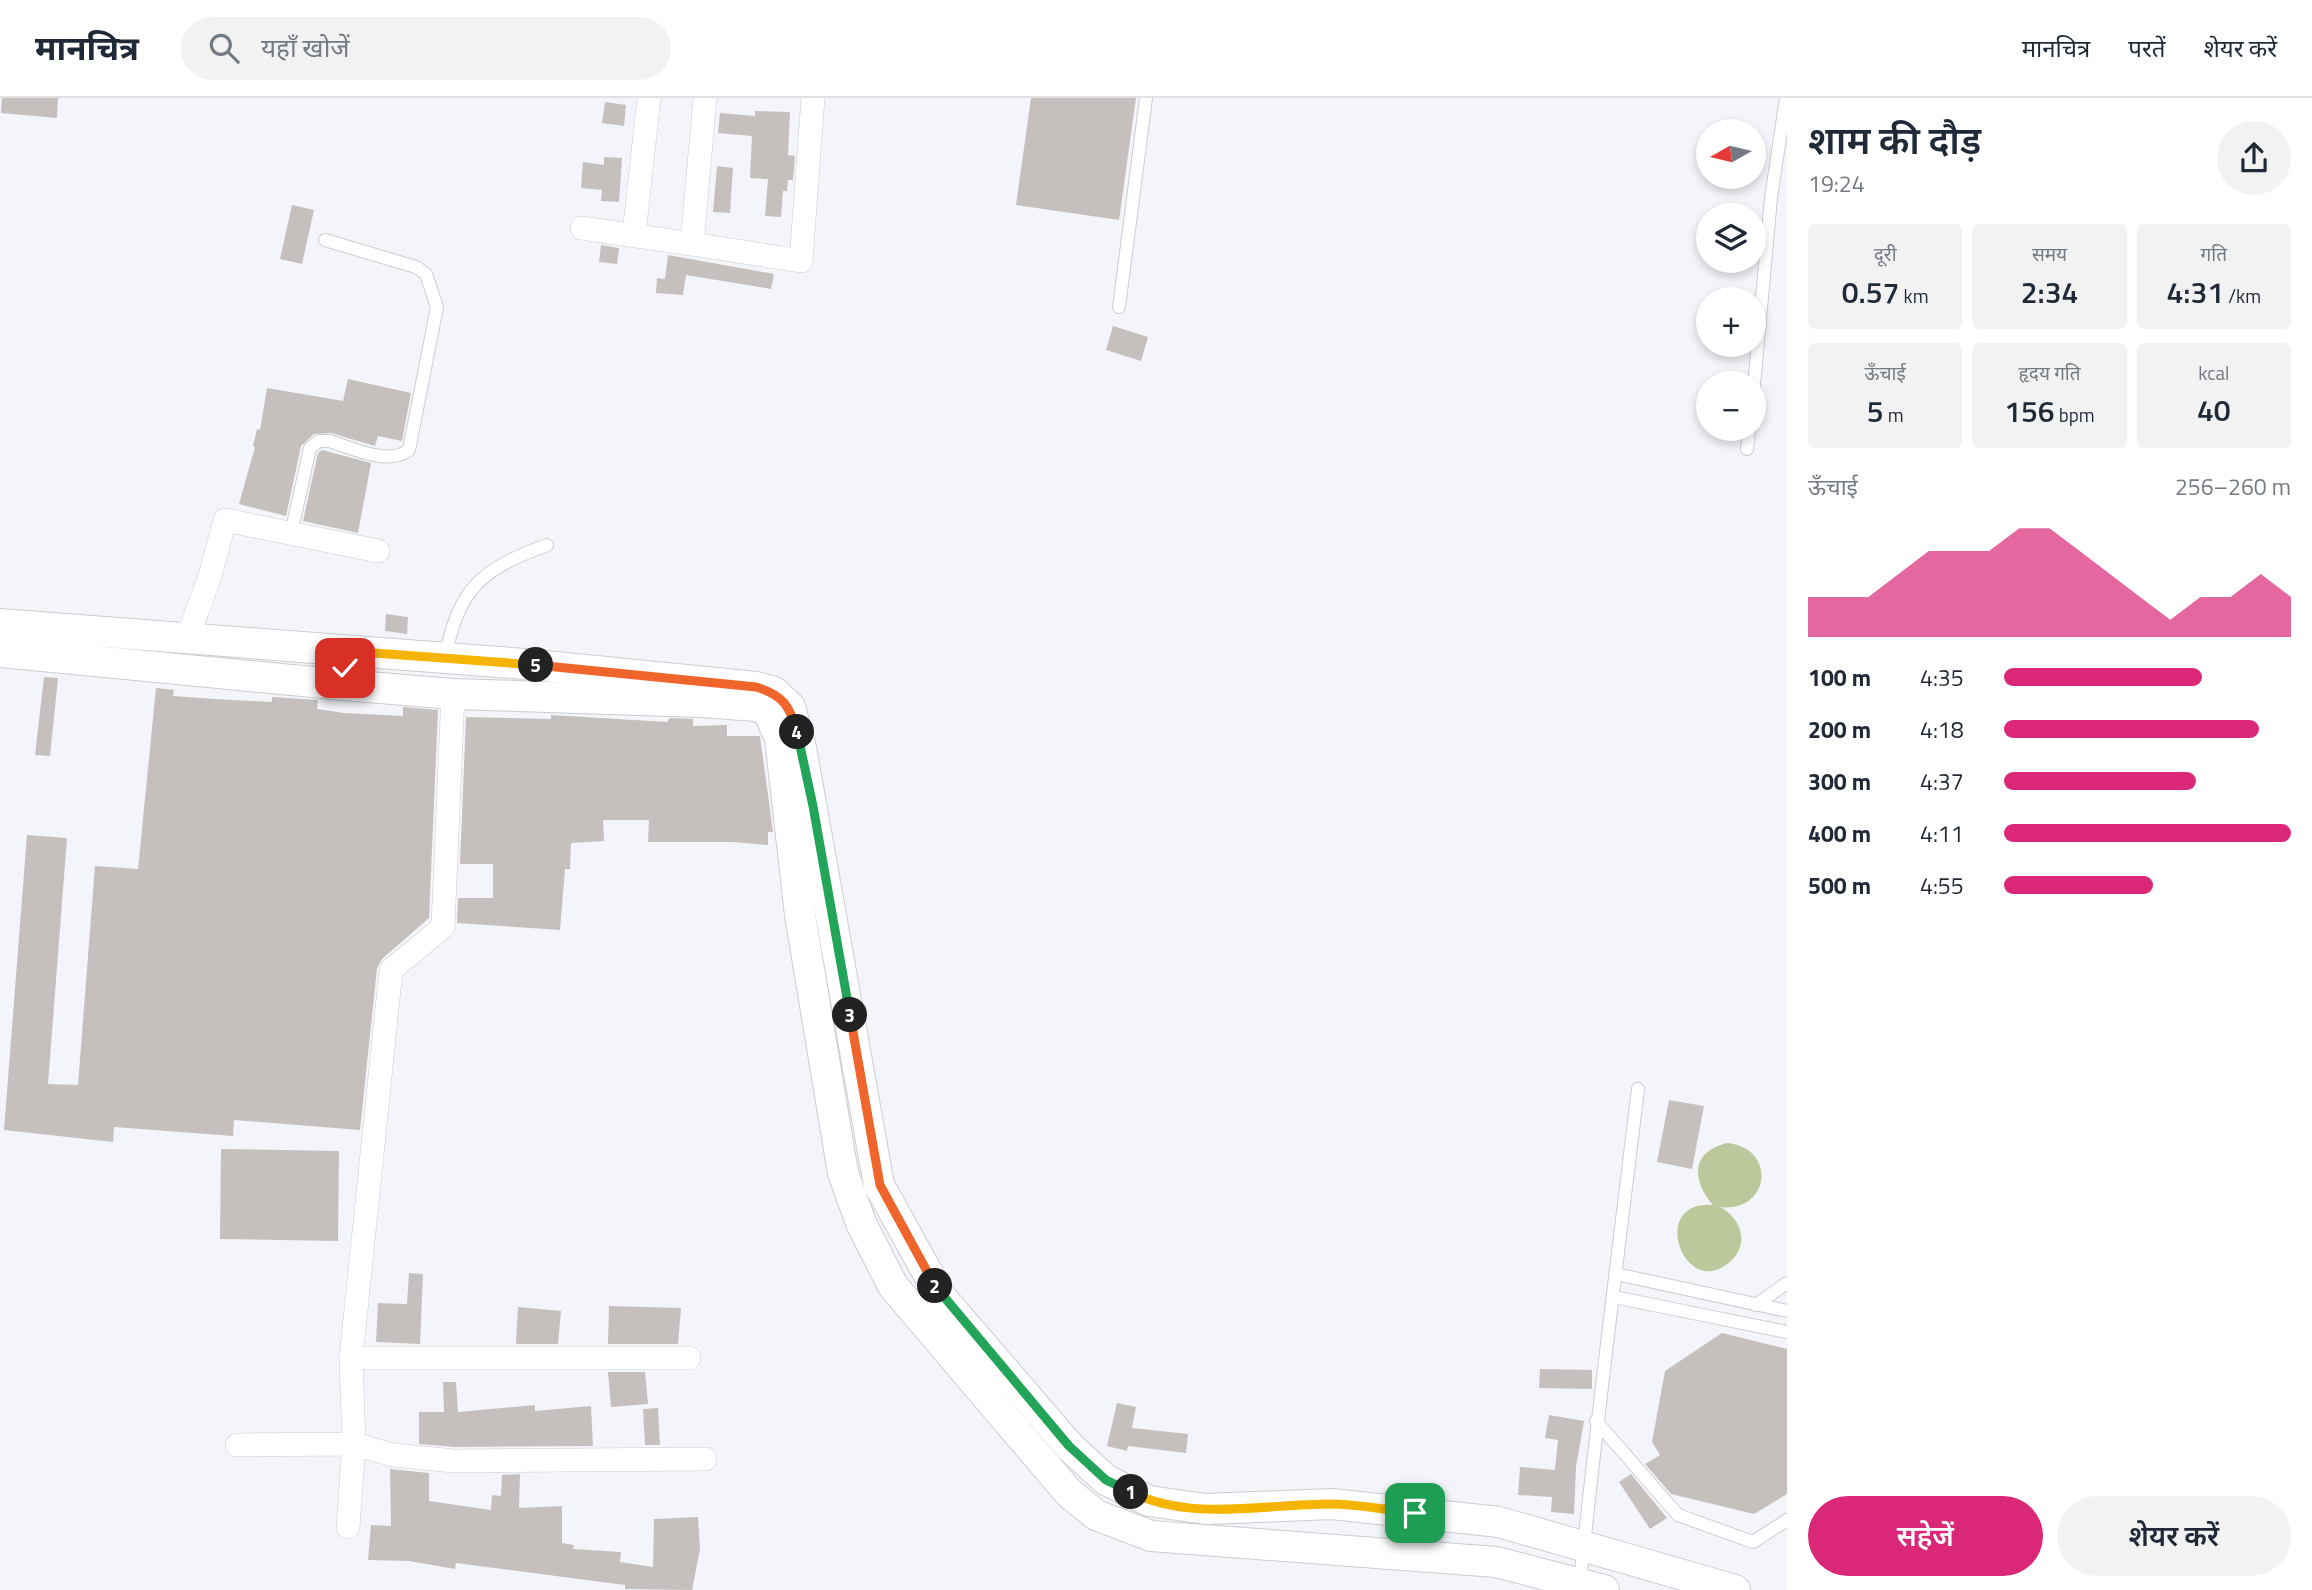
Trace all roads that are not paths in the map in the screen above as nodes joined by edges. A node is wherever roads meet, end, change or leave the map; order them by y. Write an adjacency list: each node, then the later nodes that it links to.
1 (649, 98): 7 (street)
2 (705, 98): 9 (street)
3 (813, 98): 9 (street)
4 (1146, 98): 10 (lane)
5 (1786, 98): 11 (lane)
6 (582, 228): 7 (street)
7 (634, 234): 9 (street)
8 (324, 240): 14 (lane)
9 (692, 244)
10 (1119, 306)
11 (1755, 371)
12 (1748, 441): 13 (lane)
13 (1747, 449)
14 (291, 534): 16 (street); 18 (street)
15 (547, 545): 21 (lane)
16 (378, 551)
17 (0, 624): 18 (street)
18 (187, 639): 19 (street)
19 (347, 651): 21 (street); 22 (street)
20 (0, 652): 22 (street)
21 (445, 658): 39 (street)
22 (344, 685): 23 (street)
23 (453, 694): 31 (street); 40 (street)
24 (1637, 1089): 25 (lane)
25 (1616, 1274): 27 (lane); 28 (lane)
26 (1787, 1283): 28 (lane)
27 (1614, 1297): 30 (lane); 33 (lane)
28 (1756, 1305): 29 (lane)
29 (1787, 1311)
30 (1787, 1332)
31 (351, 1358): 32 (street); 34 (street)
32 (689, 1358)
33 (1596, 1421): 37 (lane); 39 (lane)
34 (354, 1444): 35 (street); 36 (street); 38 (street)
35 (237, 1446)
36 (705, 1459)
37 (1787, 1520)
38 (348, 1527)
39 (1584, 1546): 40 (lane); 41 (street)
40 (1592, 1587)
41 (1735, 1590)

